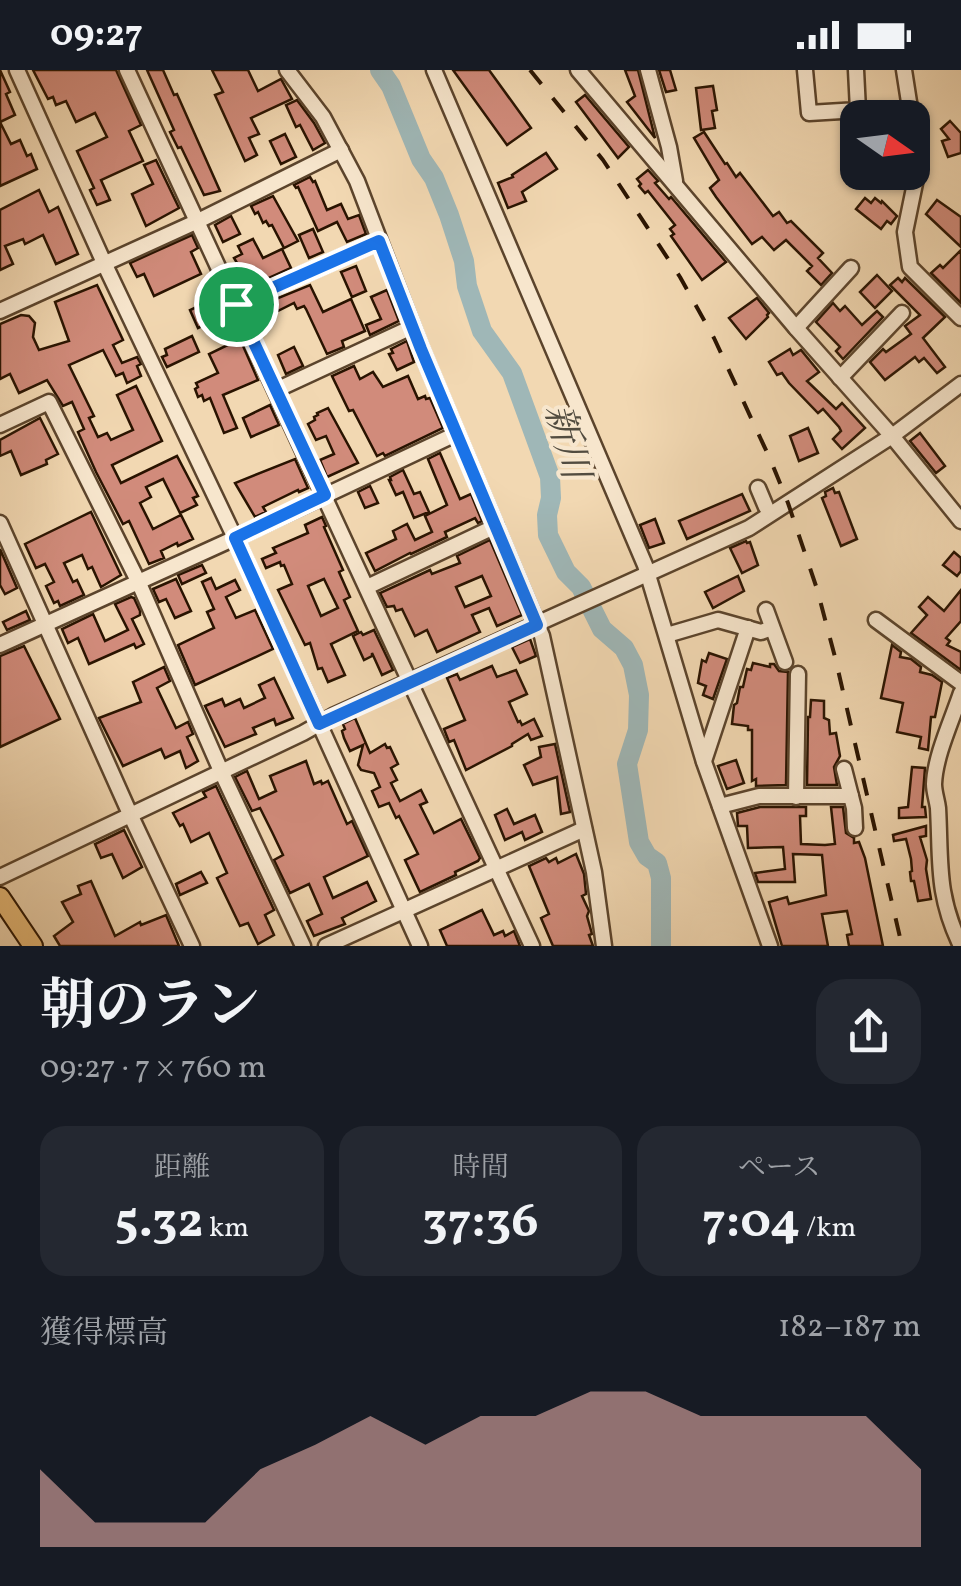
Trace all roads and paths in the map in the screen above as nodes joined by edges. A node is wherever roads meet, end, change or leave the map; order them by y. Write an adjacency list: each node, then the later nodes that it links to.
1 (17, 70): 14 (street)
2 (127, 70): 12 (street)
3 (287, 70): 10 (street)
4 (434, 70): 35 (street)
5 (578, 70): 11 (street)
6 (648, 70): 11 (street)
7 (805, 70): 8 (street)
8 (856, 70)
9 (904, 70): 19 (street)
10 (342, 150): 12 (street); 13 (street)
11 (675, 184): 21 (street)
12 (198, 221): 14 (street); 16 (street)
13 (379, 241): 16 (street); 20 (street)
14 (105, 265): 17 (street); 34 (street)
15 (851, 268): 21 (street)
16 (236, 304): 24 (street)
17 (2, 305)
18 (902, 313): 22 (street)
19 (961, 318)
20 (412, 327): 24 (street); 26 (street)
21 (796, 328): 22 (street)
22 (840, 378): 27 (street)
23 (961, 384): 27 (street)
24 (276, 390): 29 (street)
25 (0, 426): 36 (street)
26 (456, 434): 29 (street); 33 (street)
27 (892, 436): 31 (street); 35 (street)
28 (758, 488): 30 (street)
29 (325, 495): 34 (street); 37 (street)
30 (766, 506)
31 (961, 521)
32 (0, 523): 40 (street)
33 (496, 526): 37 (street); 41 (street)
34 (235, 538): 36 (street); 51 (street)
35 (643, 576): 41 (street); 44 (street)
36 (138, 582): 40 (street); 54 (street)
37 (367, 586): 48 (street)
38 (766, 610): 43 (street)
39 (876, 620): 49 (street)
40 (46, 624): 45 (street); 58 (street)
41 (540, 624): 48 (street); 60 (street)
42 (748, 628): 43 (street); 44 (street); 52 (street)
43 (772, 628): 46 (street)
44 (667, 635): 52 (street)
45 (0, 646)
46 (785, 662)
47 (798, 674): 56 (street)
48 (410, 683): 51 (street); 61 (street)
49 (961, 683)
50 (961, 694): 73 (street)
51 (319, 724): 54 (street); 64 (street)
52 (704, 762): 57 (street)
53 (844, 769): 55 (street)
54 (221, 771): 58 (street); 67 (street)
55 (851, 796): 56 (street); 59 (street)
56 (796, 797): 57 (street)
57 (720, 806): 72 (street)
58 (130, 814): 62 (street); 66 (street)
59 (854, 828)
60 (584, 829): 61 (street); 71 (street)
61 (494, 868): 64 (street); 70 (street)
62 (0, 877)
63 (0, 897): 65 (main road)
64 (404, 912): 68 (street); 69 (street)
65 (33, 946)
66 (192, 946)
67 (303, 946)
68 (326, 946)
69 (420, 946)
70 (532, 946)
71 (604, 946)
72 (770, 946)
73 (961, 946)

